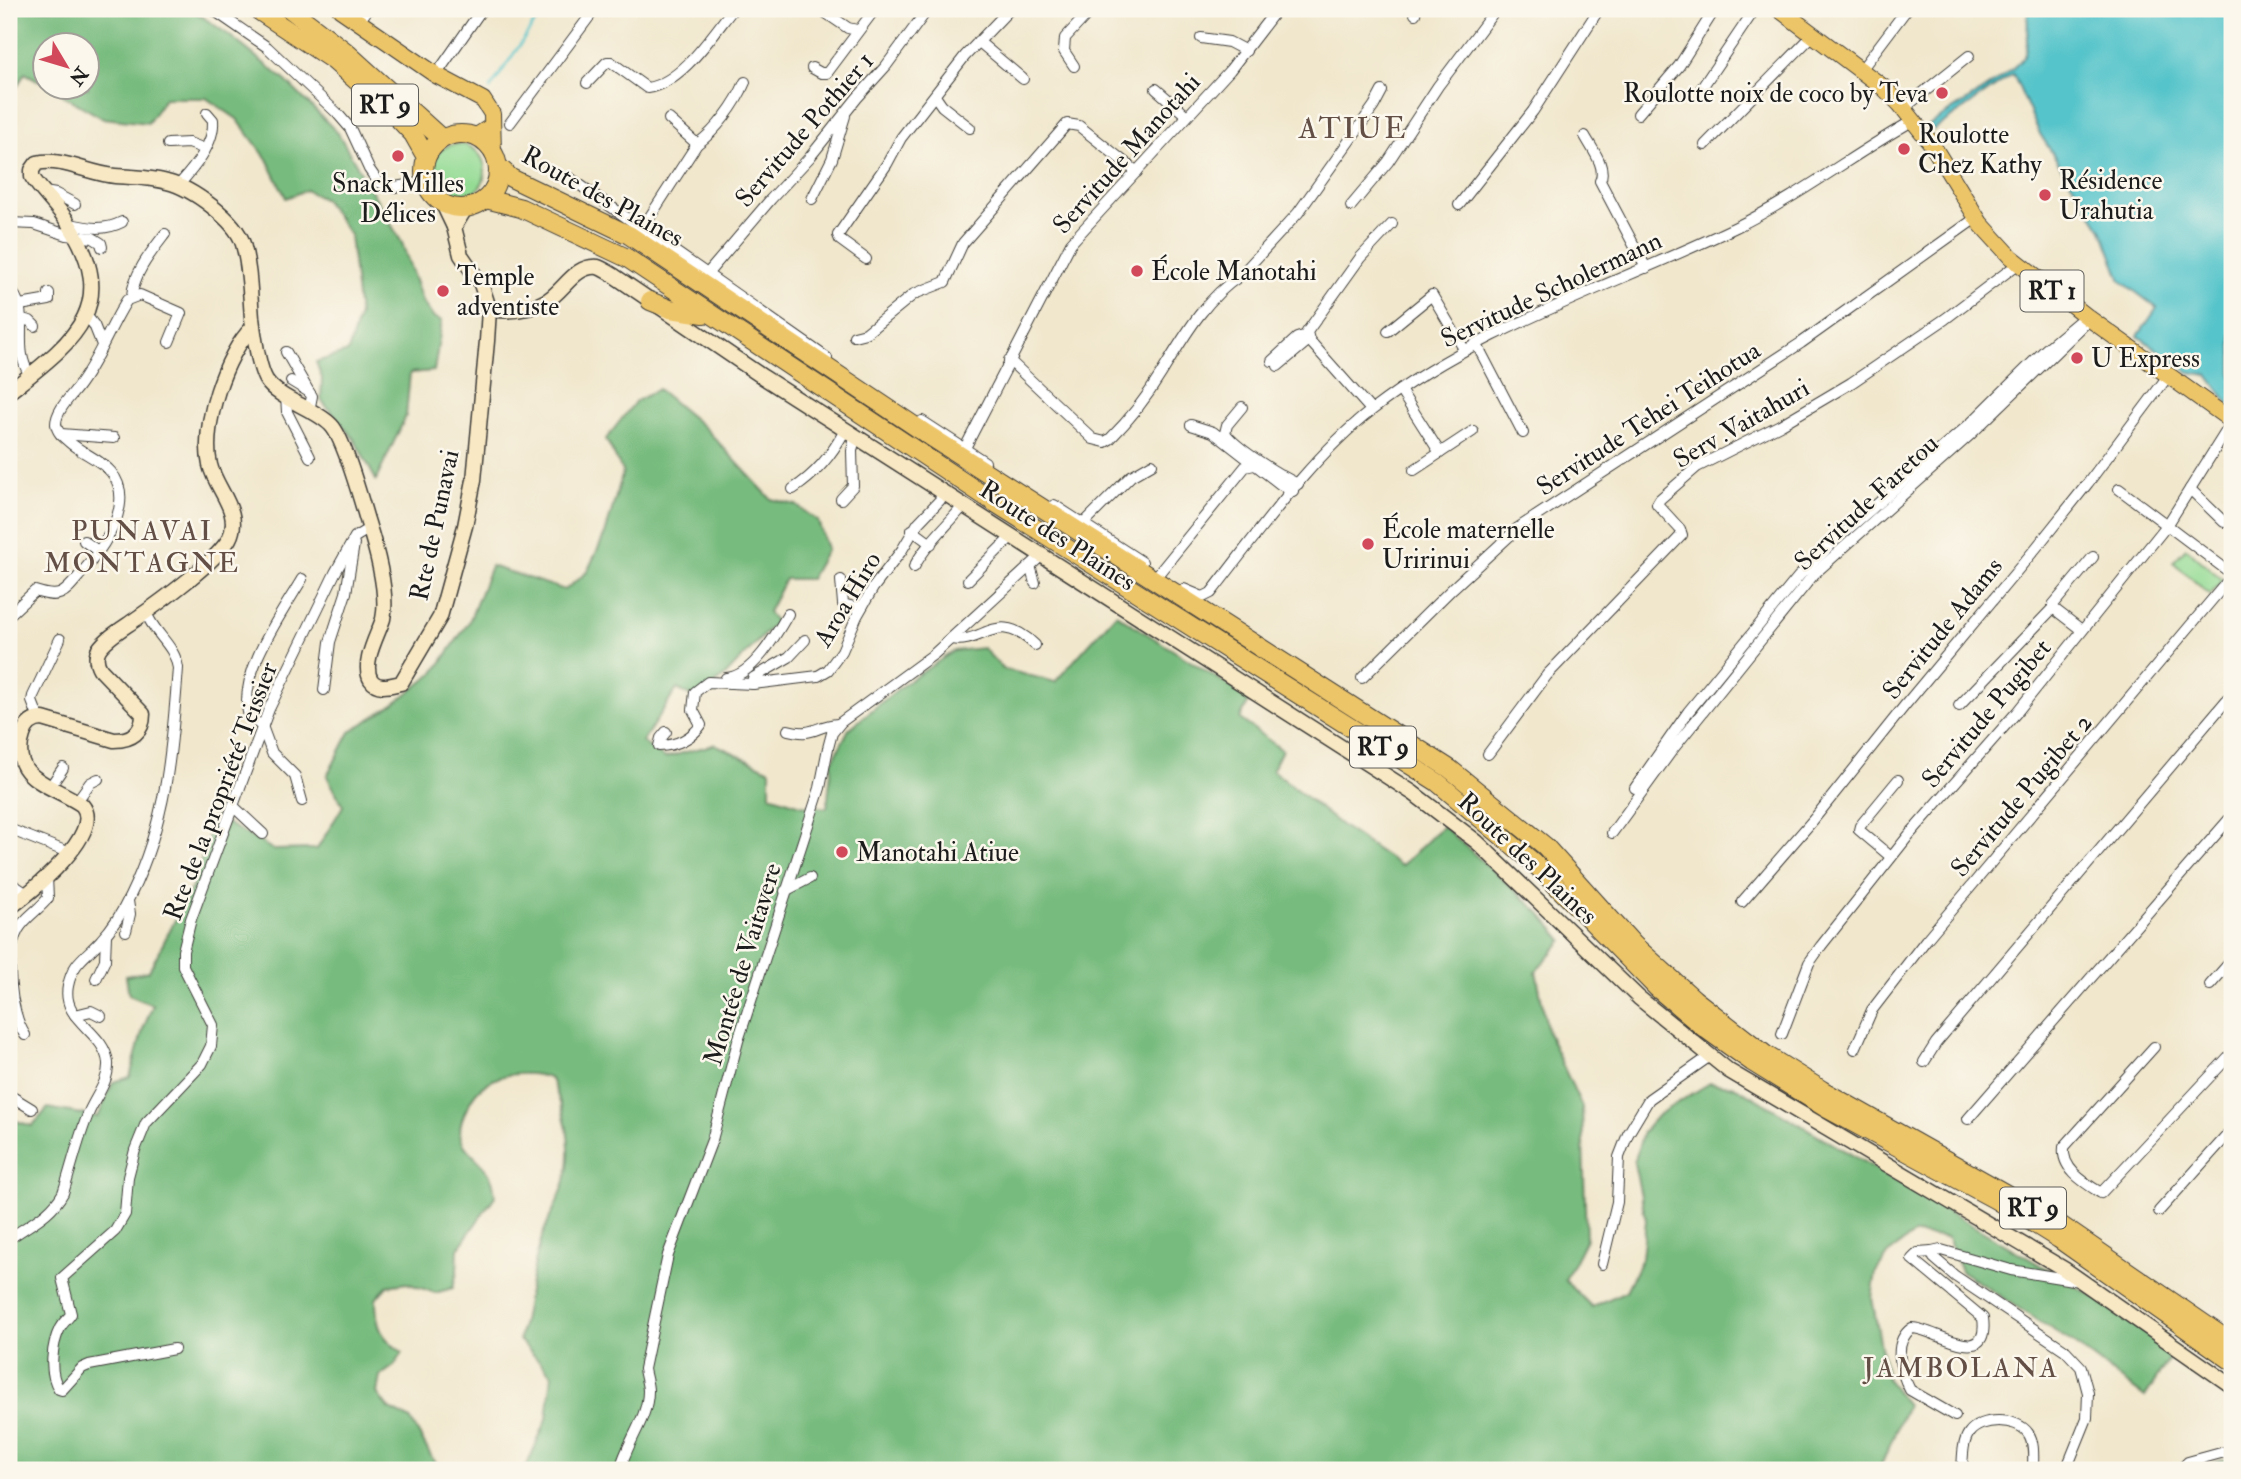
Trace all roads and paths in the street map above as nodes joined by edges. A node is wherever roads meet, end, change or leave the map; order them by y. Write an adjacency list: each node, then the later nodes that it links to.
1 (212, 9): 59 (street)
2 (256, 9): 55 (highway, RT 9)
3 (290, 9): 50 (highway, RT 9)
4 (340, 9): 21 (main road)
5 (368, 9): 21 (street)
6 (482, 9): 31 (street)
7 (595, 9): 45 (street)
8 (733, 9): 34 (street)
9 (875, 9): 22 (street)
10 (928, 9): 39 (street, Servitude Pothier 1)
11 (1010, 9): 25 (street)
12 (1092, 9): 28 (street)
13 (1277, 9): 26 (street, Servitude Manotahi)
14 (1496, 9): 67 (street)
15 (1599, 9): 66 (street)
16 (1715, 9): 41 (street)
17 (1755, 9): 36 (street)
18 (1779, 9): 23 (main road, RT 1)
19 (1907, 9): 30 (street)
20 (823, 11): 22 (street)
21 (358, 23): 31 (main road)
22 (857, 30): 29 (street)
23 (1814, 34): 30 (main road, RT 1); 53 (street)
24 (1201, 38): 26 (street)
25 (978, 41): 32 (street); 38 (street)
26 (1246, 51): 43 (street, Servitude Manotahi)
27 (1969, 56): 42 (street, Servitude Scholermann)
28 (1074, 66)
29 (812, 68)
30 (1861, 70): 42 (main road, RT 1)
31 (436, 75): 46 (main road)
32 (1023, 79)
33 (745, 82): 52 (street)
34 (587, 83)
35 (1156, 89): 43 (street)
36 (1701, 89)
37 (1382, 91): 102 (street)
38 (935, 96): 47 (street); 78 (street)
39 (846, 112): 63 (street); 81 (street, Servitude Pothier 1)
40 (207, 113): 54 (street)
41 (1637, 114)
42 (1909, 114): 69 (main road, RT 1); 80 (street, Servitude Scholermann)
43 (1187, 116): 57 (street, Servitude Manotahi)
44 (669, 119): 52 (street)
45 (510, 123)
46 (492, 126): 49 (main road); 56 (main road)
47 (970, 128)
48 (1585, 136): 80 (street)
49 (475, 137): 50 (highway, RT 9); 56 (highway, RT 9)
50 (442, 139): 55 (highway, RT 9)
51 (168, 144): 54 (street)
52 (697, 144): 74 (street)
53 (1705, 145)
54 (205, 149): 60 (street)
55 (426, 157): 59 (highway, RT 9)
56 (495, 159): 62 (highway); 221 (highway, Route des Plaines / RT 9)
57 (1137, 172): 95 (street); 102 (street, Servitude Manotahi)
58 (570, 178): 74 (street)
59 (425, 182): 65 (highway)
60 (178, 186): 61 (main road, Rte de Punavai); 93 (main road, Rte de Punavai)
61 (43, 192): 64 (street); 75 (main road, Rte de Punavai)
62 (486, 198): 68 (highway); 89 (highway, Route des Plaines / RT 9)
63 (812, 199)
64 (75, 204)
65 (443, 204): 68 (highway); 73 (main road, Rte de Punavai)
66 (1459, 205)
67 (1351, 206)
68 (465, 209): 73 (main road)
69 (1976, 218): 79 (main road, RT 1); 164 (street, Servitude Tehei Teihotua)
70 (122, 222): 75 (street)
71 (9, 223): 75 (street)
72 (1392, 224): 96 (street)
73 (454, 226): 87 (main road, Rte de Punavai)
74 (642, 229): 81 (street)
75 (73, 230): 77 (street); 88 (main road, Rte de Punavai)
76 (165, 234): 84 (street)
77 (102, 247)
78 (866, 259)
79 (2019, 263): 90 (main road, RT 1); 175 (street, Serv .Vaitahuri)
80 (1646, 268): 98 (street, Servitude Scholermann)
81 (708, 273): 121 (street)
82 (10, 293): 86 (street)
83 (49, 293): 86 (street)
84 (132, 296): 97 (street); 99 (street)
85 (650, 301): 87 (main road, Route des Plaines); 89 (highway); 117 (main road, Route des Plaines)
86 (20, 305): 91 (street)
87 (489, 309): 137 (main road, Rte de Punavai)
88 (86, 315): 99 (street); 104 (main road, Rte de Punavai)
89 (714, 316): 223 (highway, Route des Plaines / RT 9)
90 (2088, 317): 105 (main road, RT 1); 180 (street, Servitude Faretou); 186 (street, Servitude Faretou)
91 (21, 319): 92 (street); 104 (street)
92 (35, 326)
93 (253, 327): 110 (main road, Rte de Punavai); 156 (main road)
94 (1388, 331): 100 (street)
95 (854, 336)
96 (1308, 337): 103 (street); 112 (street)
97 (169, 342)
98 (1476, 343): 100 (street, Servitude Scholermann); 118 (street)
99 (102, 345): 119 (street)
100 (1464, 349): 107 (street, Servitude Scholermann)
101 (286, 352): 109 (street)
102 (1009, 360): 121 (street, Servitude Manotahi)
103 (1275, 364)
104 (30, 375): 108 (main road, Rte de Punavai)
105 (2168, 376): 114 (main road, RT 1); 196 (street, Servitude Adams)
106 (291, 381): 109 (street)
107 (1400, 390): 112 (street, Servitude Scholermann); 122 (street)
108 (9, 392)
109 (309, 392): 113 (street)
110 (286, 396): 113 (main road, Rte de Punavai); 123 (street)
111 (1242, 407): 127 (street)
112 (1371, 410): 127 (street, Servitude Scholermann)
113 (309, 411): 137 (main road, Rte de Punavai)
114 (2232, 421): 130 (street, Servitude Pugibet)
115 (1191, 425): 125 (street)
116 (1473, 431): 122 (street)
117 (850, 433): 128 (street); 131 (main road, Route des Plaines); 132 (street)
118 (1522, 433)
119 (60, 434): 120 (street); 143 (street)
120 (114, 438)
121 (965, 448): 135 (street)
122 (1440, 453): 126 (street)
123 (310, 457)
124 (1152, 464): 135 (street)
125 (1254, 465): 127 (street); 148 (street)
126 (1414, 470)
127 (1295, 488): 148 (street, Servitude Scholermann)
128 (793, 489)
129 (2119, 489): 136 (street)
130 (2190, 489): 134 (street); 136 (street, Servitude Pugibet)
131 (943, 492): 133 (main road, Route des Plaines); 138 (street, Aroa Hiro)
132 (841, 499)
133 (964, 505): 139 (main road, Route des Plaines); 142 (street)
134 (2224, 522)
135 (1083, 523): 148 (street)
136 (2168, 524): 149 (street); 159 (street, Servitude Pugibet)
137 (370, 528): 140 (street)
138 (912, 530): 142 (street); 154 (street, Aroa Hiro)
139 (1012, 536): 144 (main road, Route des Plaines); 152 (street)
140 (355, 537): 166 (street); 172 (street, Rte de la propriété Teissier)
141 (84, 541): 143 (street)
142 (931, 544): 147 (street)
143 (98, 551): 158 (street)
144 (1042, 555): 146 (street); 210 (main road, Route des Plaines)
145 (2093, 557): 155 (street)
146 (1030, 566): 153 (street); 161 (street)
147 (914, 567)
148 (1159, 573)
149 (2232, 575): 208 (street, Servitude Pugibet 2)
150 (302, 579): 172 (street)
151 (841, 580): 154 (street)
152 (968, 580)
153 (1035, 583)
154 (863, 605): 165 (street, Aroa Hiro)
155 (2053, 608): 159 (street); 169 (street)
156 (146, 612): 170 (main road); 195 (street)
157 (788, 614): 167 (street)
158 (9, 616)
159 (2081, 632): 189 (street, Servitude Pugibet)
160 (60, 639): 170 (street)
161 (951, 639): 163 (street); 171 (street)
162 (805, 640): 165 (street)
163 (1035, 645)
164 (1362, 678)
165 (753, 684): 167 (street, Aroa Hiro)
166 (324, 690)
167 (695, 692): 174 (street)
168 (2232, 694): 211 (street)
169 (1959, 706)
170 (39, 719): 179 (main road)
171 (838, 724): 173 (street); 193 (street, Montée de Vaitavere)
172 (262, 726): 182 (street); 183 (street, Rte de la propriété Teissier)
173 (788, 730)
174 (666, 732)
175 (1488, 754)
176 (63, 768): 179 (street)
177 (98, 779): 181 (street)
178 (1898, 780): 189 (street)
179 (50, 787): 181 (main road)
180 (1635, 788)
181 (77, 801): 188 (main road)
182 (302, 802)
183 (233, 806): 187 (street); 222 (street, Rte de la propriété Teissier)
184 (2232, 816): 214 (street)
185 (9, 829): 188 (street)
186 (1612, 833)
187 (262, 834)
188 (70, 853): 190 (main road)
189 (1891, 857): 205 (street, Servitude Pugibet)
190 (47, 877): 194 (main road); 206 (street)
191 (810, 878): 193 (street)
192 (9, 882): 194 (street)
193 (785, 891): 227 (street, Montée de Vaitavere)
194 (27, 894): 197 (main road)
195 (128, 901): 198 (street); 199 (street)
196 (1742, 902)
197 (9, 908)
198 (126, 931)
199 (106, 935): 201 (street); 203 (street)
200 (2232, 960): 202 (street)
201 (96, 979)
202 (2210, 985)
203 (75, 1015): 204 (street); 217 (street)
204 (101, 1016)
205 (1782, 1034)
206 (25, 1035)
207 (2154, 1047): 209 (street)
208 (1855, 1048)
209 (2232, 1053)
210 (1710, 1056): 219 (street); 220 (main road, Route des Plaines)
211 (1924, 1062)
212 (9, 1096): 213 (street)
213 (32, 1109)
214 (1968, 1119)
215 (2232, 1130): 216 (street)
216 (2159, 1211)
217 (9, 1239)
218 (1932, 1252): 220 (street); 225 (street); 230 (street)
219 (1602, 1265)
220 (2083, 1282): 224 (main road, Route des Plaines)
221 (2232, 1343)
222 (174, 1349)
223 (2232, 1361)
224 (2232, 1385)
225 (1955, 1416)
226 (2232, 1450): 231 (street)
227 (620, 1470)
228 (1962, 1470): 229 (street)
229 (2033, 1470)
230 (2066, 1470)
231 (2180, 1470)

